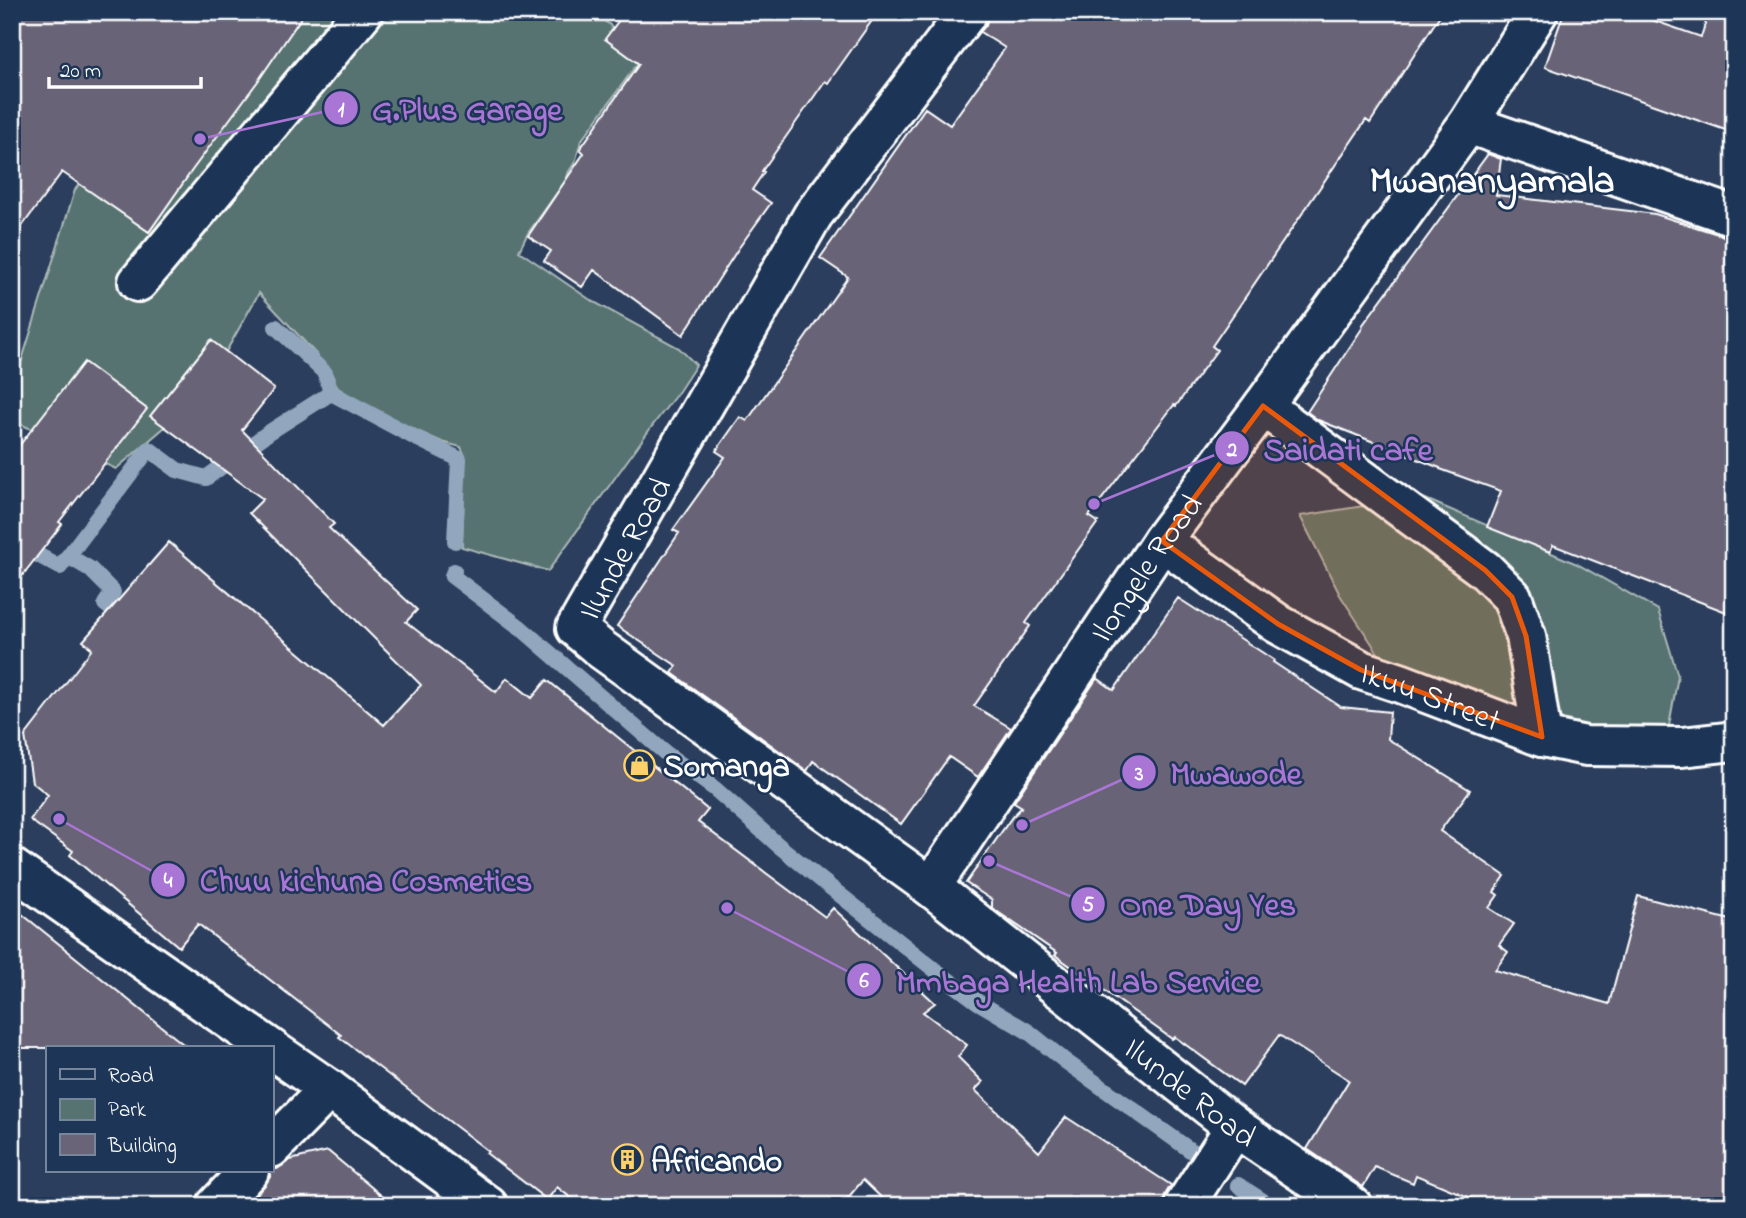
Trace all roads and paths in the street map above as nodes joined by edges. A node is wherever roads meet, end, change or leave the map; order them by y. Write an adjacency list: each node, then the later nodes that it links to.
1 (363, 12): 6 (street)
2 (968, 12): 12 (street, Ilunde Road)
3 (1538, 12): 4 (street, Ilongele Road)
4 (1468, 124): 5 (street); 7 (street, Ilongele Road)
5 (1734, 216)
6 (138, 282)
7 (1263, 406): 8 (street, Ilongele Road); 9 (street)
8 (1162, 541): 9 (street, Ikuu Street); 12 (street, Ilongele Road)
9 (1542, 737): 10 (street, Ikuu Street)
10 (1734, 741)
11 (12, 868): 13 (street)
12 (930, 887): 16 (street, Ilunde Road)
13 (267, 1046)
14 (273, 1050): 15 (street)
15 (329, 1089): 17 (street); 20 (street)
16 (1236, 1127): 21 (street); 22 (street, Ilunde Road)
17 (273, 1146)
18 (248, 1172): 19 (street)
19 (216, 1206)
20 (488, 1206)
21 (1184, 1206)
22 (1352, 1206)

